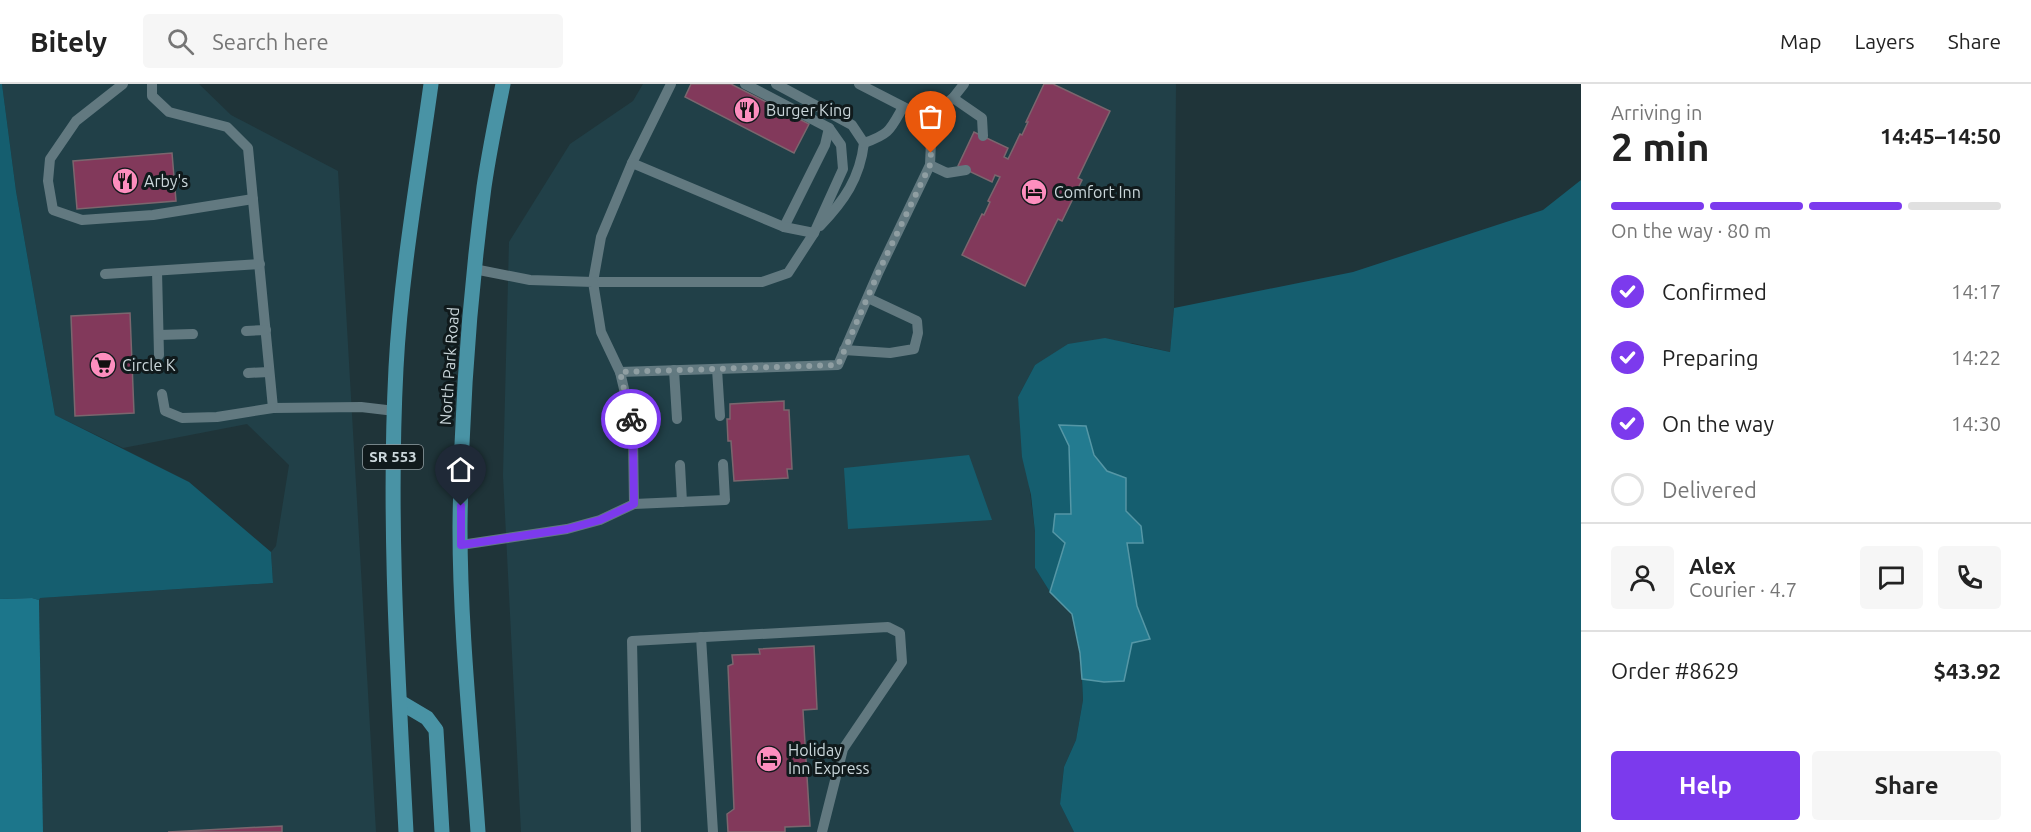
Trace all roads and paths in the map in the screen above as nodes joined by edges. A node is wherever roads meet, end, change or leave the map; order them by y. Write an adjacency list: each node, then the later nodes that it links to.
1 (123, 84): 19 (lane)
2 (152, 84): 19 (lane)
3 (431, 84): 41 (main road, SR 553)
4 (502, 84): 23 (main road, North Park Road)
5 (670, 84): 16 (lane)
6 (745, 84): 13 (lane)
7 (776, 84): 15 (lane)
8 (859, 84): 11 (lane)
9 (964, 84): 10 (lane)
10 (953, 98): 12 (lane); 14 (lane)
11 (903, 107): 12 (lane); 15 (lane)
12 (927, 119): 17 (lane)
13 (829, 128): 20 (lane); 21 (lane)
14 (983, 136)
15 (864, 143): 21 (lane)
16 (632, 163): 20 (lane); 26 (lane)
17 (930, 165): 18 (lane); 27 (lane)
18 (966, 170)
19 (253, 199): 22 (lane)
20 (784, 227): 21 (lane)
21 (814, 233): 26 (lane)
22 (260, 264): 24 (lane); 28 (lane)
23 (474, 269): 26 (lane); 48 (main road, North Park Road)
24 (157, 271): 25 (lane); 31 (lane)
25 (105, 274)
26 (593, 282): 37 (lane)
27 (868, 297): 32 (lane); 32 (lane)
28 (266, 330): 29 (lane); 36 (lane)
29 (246, 331)
30 (193, 334): 31 (lane)
31 (159, 335): 33 (lane)
32 (844, 350): 34 (lane)
33 (159, 355)
34 (717, 369): 35 (lane); 42 (lane)
35 (674, 370): 37 (lane); 43 (lane)
36 (269, 372): 38 (lane); 40 (lane)
37 (620, 372): 47 (lane)
38 (248, 373)
39 (162, 394): 40 (lane)
40 (273, 408): 41 (lane)
41 (395, 411): 50 (main road, SR 553)
42 (720, 416)
43 (677, 419)
44 (723, 464): 46 (lane)
45 (680, 465): 46 (lane)
46 (682, 502): 47 (lane)
47 (634, 504): 48 (lane)
48 (461, 545): 53 (main road, North Park Road)
49 (701, 637): 54 (lane); 55 (lane); 56 (lane)
50 (400, 702): 51 (main road, SR 553); 52 (main road)
51 (406, 832)
52 (442, 832)
53 (478, 832)
54 (636, 832)
55 (713, 832)
56 (822, 832)

